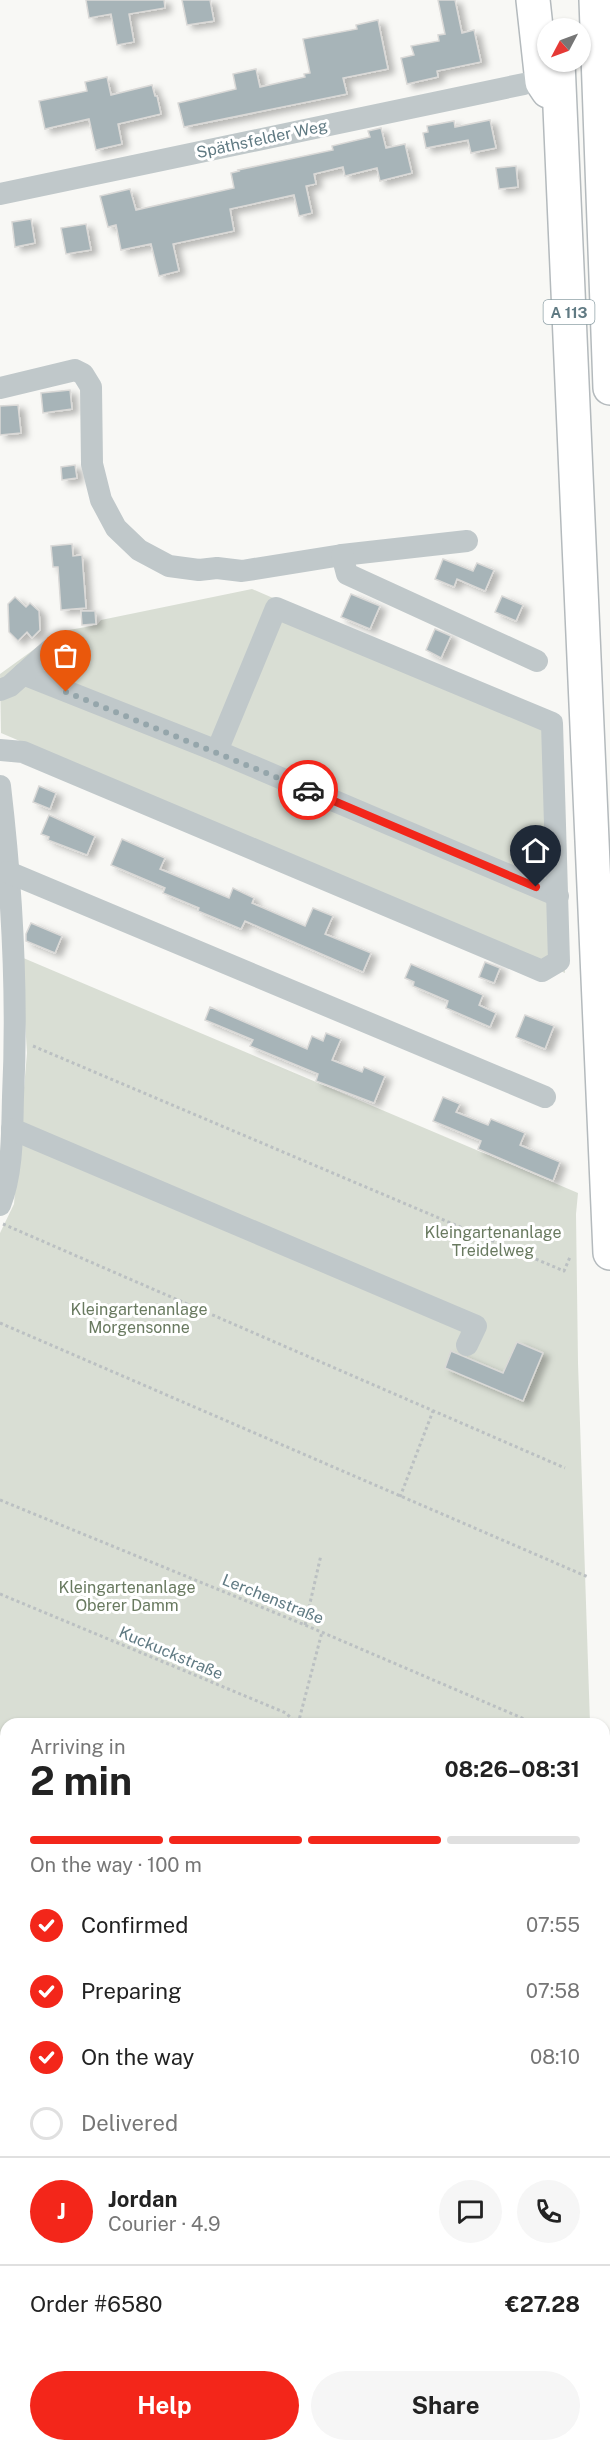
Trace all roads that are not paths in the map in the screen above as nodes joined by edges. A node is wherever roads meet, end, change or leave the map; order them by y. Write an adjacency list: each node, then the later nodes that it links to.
1 (533, 0): 7 (highway)
2 (556, 0): 4 (highway)
3 (596, 0): 10 (highway, A 113)
4 (557, 18)
5 (558, 72): 7 (highway, A 113)
6 (524, 84): 8 (street, Späthsfelder Weg)
7 (560, 110): 27 (highway, A 113)
8 (0, 194)
9 (0, 388): 12 (street)
10 (610, 388)
11 (466, 541): 12 (street)
12 (342, 555): 14 (street)
13 (50, 650): 15 (street)
14 (537, 661)
15 (23, 674): 16 (street); 18 (street)
16 (0, 690)
17 (0, 750): 21 (street)
18 (217, 751): 21 (street); 21 (street)
19 (0, 792): 20 (street)
20 (8, 872): 22 (street); 24 (street)
21 (558, 896)
22 (5, 904): 23 (street)
23 (7, 1093): 25 (street)
24 (545, 1097)
25 (8, 1140): 26 (street); 28 (street)
26 (0, 1205)
27 (610, 1254)
28 (467, 1345)

